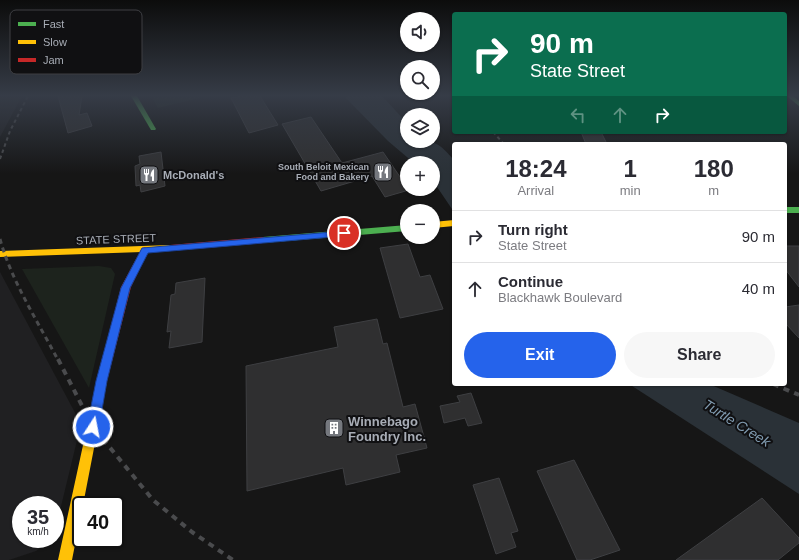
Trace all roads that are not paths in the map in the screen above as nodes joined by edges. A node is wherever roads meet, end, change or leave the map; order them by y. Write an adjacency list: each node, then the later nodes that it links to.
1 (149, 122): 2 (main road)
2 (153, 129)
3 (787, 210): 4 (main road)
4 (799, 210)
5 (452, 223): 6 (main road)
6 (440, 224)
7 (400, 229): 8 (main road, STATE STREET)
8 (145, 250): 9 (main road, STATE STREET); 10 (main road)
9 (0, 254)
10 (65, 560)

